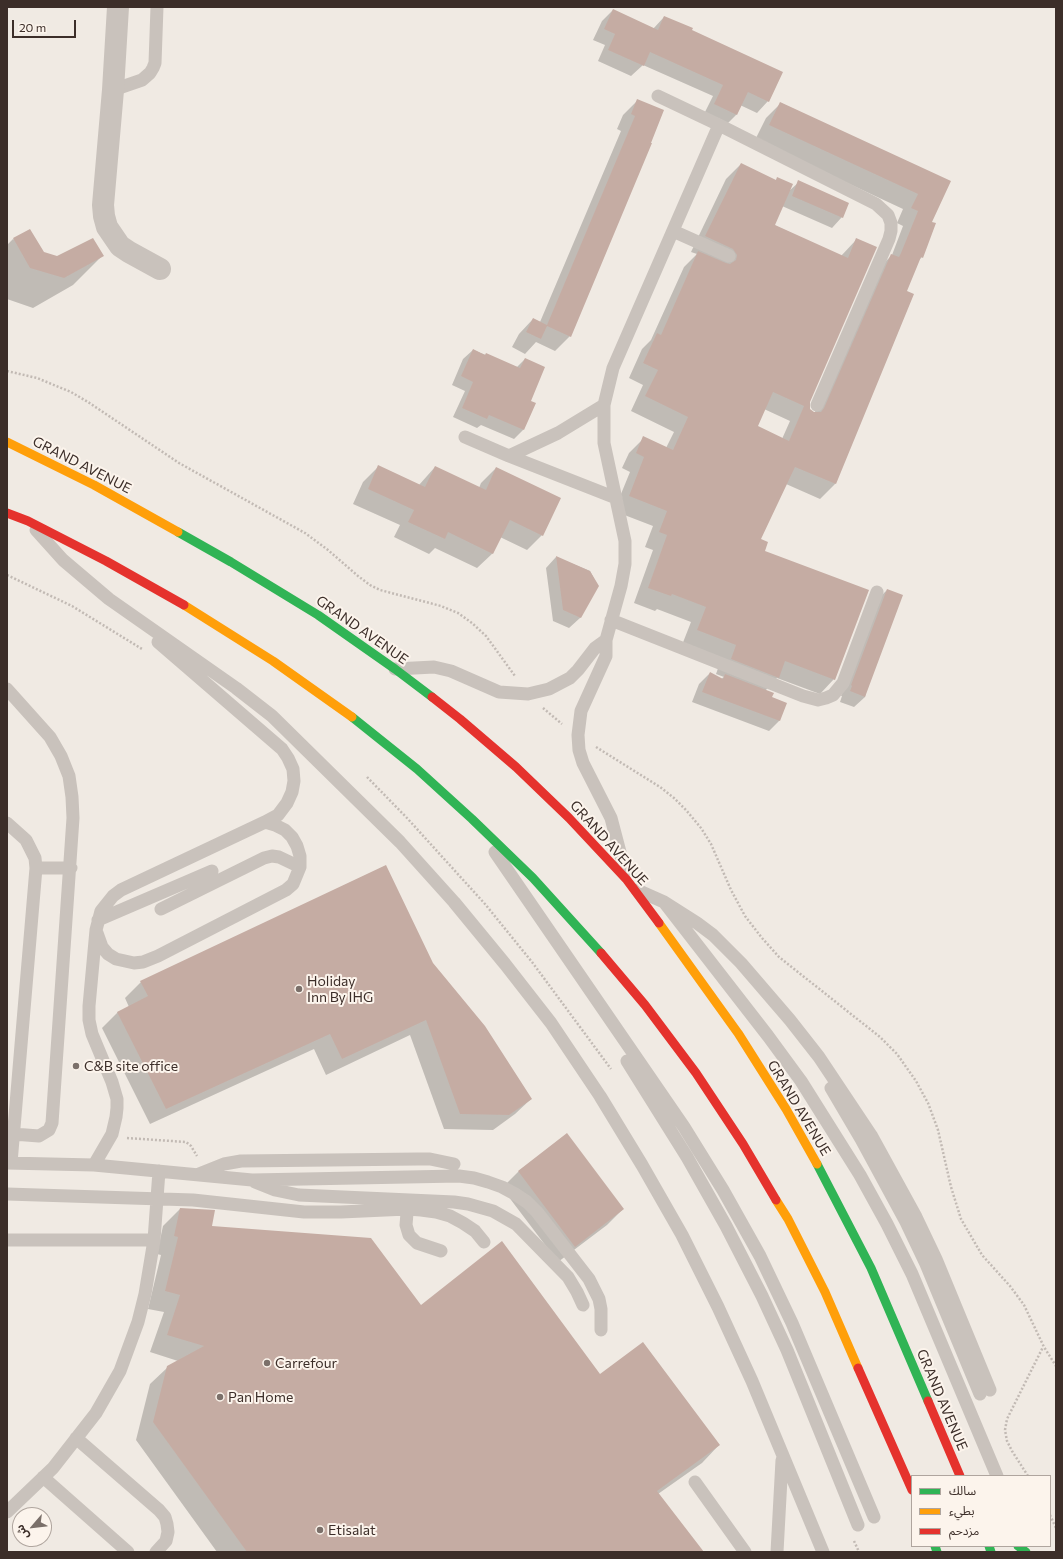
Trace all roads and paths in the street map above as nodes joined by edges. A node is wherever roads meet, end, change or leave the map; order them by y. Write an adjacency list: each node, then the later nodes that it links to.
1 (118, 7): 3 (street)
2 (156, 7): 3 (lane)
3 (114, 90): 8 (street)
4 (658, 96): 5 (lane)
5 (719, 125): 6 (lane); 10 (lane)
6 (673, 231): 7 (lane); 9 (lane)
7 (729, 256)
8 (160, 269)
9 (604, 405): 13 (lane); 14 (lane)
10 (817, 405)
11 (465, 437): 13 (lane)
12 (7, 442): 23 (main road, GRAND AVENUE)
13 (509, 456): 14 (lane)
14 (616, 498): 20 (lane)
15 (7, 513): 16 (main road)
16 (28, 522): 19 (lane); 25 (main road)
17 (7, 575): 22 (path)
18 (876, 592): 20 (lane)
19 (109, 599): 26 (lane); 57 (lane)
20 (611, 620): 21 (lane)
21 (606, 640): 23 (lane); 32 (lane)
22 (146, 652)
23 (396, 669): 32 (main road, GRAND AVENUE)
24 (7, 690): 30 (lane)
25 (472, 819): 35 (lane); 63 (main road)
26 (265, 822): 28 (lane); 36 (lane)
27 (7, 823): 29 (lane)
28 (300, 867): 34 (lane); 36 (lane)
29 (36, 868): 30 (lane); 37 (lane)
30 (71, 868): 38 (lane)
31 (212, 871): 36 (lane)
32 (630, 884): 33 (lane); 58 (main road, GRAND AVENUE)
33 (664, 902): 55 (lane); 59 (lane)
34 (161, 909)
35 (540, 918): 65 (lane); 67 (lane)
36 (97, 925): 41 (lane)
37 (11, 1117): 38 (lane)
38 (13, 1134): 39 (lane)
39 (9, 1163): 41 (lane)
40 (454, 1164): 43 (lane)
41 (94, 1165): 42 (lane)
42 (159, 1172): 43 (lane); 46 (lane)
43 (196, 1175): 44 (lane)
44 (252, 1180): 47 (lane); 53 (lane)
45 (7, 1194): 46 (lane)
46 (157, 1200): 47 (lane); 49 (lane)
47 (408, 1204): 50 (lane); 51 (lane); 52 (lane)
48 (7, 1240): 49 (lane)
49 (154, 1240): 56 (lane)
50 (484, 1242)
51 (441, 1252)
52 (583, 1305)
53 (601, 1330)
54 (1044, 1347): 60 (path)
55 (985, 1392)
56 (76, 1438): 61 (lane); 70 (lane)
57 (782, 1456): 72 (lane); 73 (lane)
58 (960, 1475)
59 (997, 1475)
60 (1027, 1475)
61 (43, 1477): 64 (lane); 69 (lane)
62 (695, 1482): 71 (lane)
63 (911, 1488)
64 (7, 1512)
65 (874, 1517)
66 (1051, 1517): 68 (path)
67 (858, 1525)
68 (1056, 1528)
69 (128, 1552)
70 (156, 1552)
71 (745, 1552)
72 (777, 1552)
73 (823, 1552)

